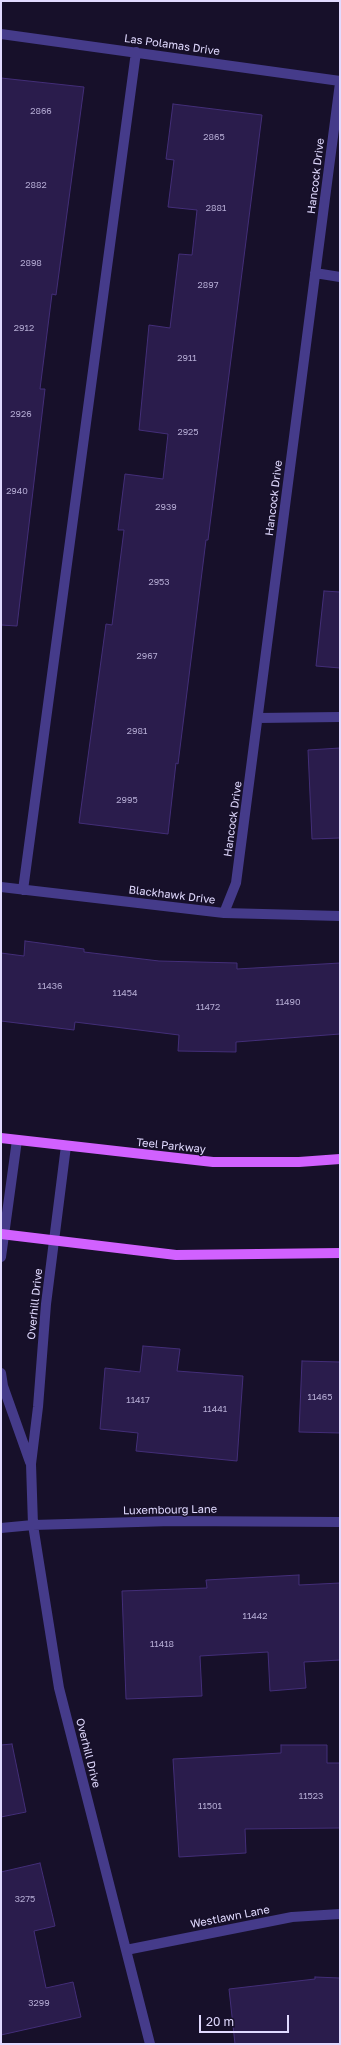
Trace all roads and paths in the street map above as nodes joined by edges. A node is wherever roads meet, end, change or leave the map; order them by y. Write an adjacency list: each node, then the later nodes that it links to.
1 (1, 34): 2 (street, Las Polamas Drive)
2 (136, 52): 3 (street, Las Polamas Drive); 9 (street)
3 (340, 82): 4 (street, Hancock Drive)
4 (315, 273): 5 (street); 7 (street, Hancock Drive)
5 (340, 277)
6 (340, 717): 7 (street)
7 (258, 718): 10 (street, Hancock Drive)
8 (1, 887): 9 (street, Blackhawk Drive)
9 (23, 890): 10 (street, Blackhawk Drive)
10 (224, 913): 11 (street, Blackhawk Drive)
11 (340, 916)
12 (1, 1138): 13 (main road, Teel Parkway)
13 (17, 1140): 14 (main road, Teel Parkway); 16 (street)
14 (66, 1146): 15 (main road, Teel Parkway); 17 (street, Overhill Drive)
15 (340, 1159)
16 (2, 1234): 17 (main road); 19 (street)
17 (54, 1241): 18 (main road); 21 (street, Overhill Drive)
18 (340, 1253)
19 (1, 1257)
20 (1, 1373): 21 (street, Overhill Drive)
21 (31, 1464): 23 (street, Overhill Drive)
22 (340, 1522): 23 (street, Luxembourg Lane)
23 (33, 1525): 24 (street, Luxembourg Lane); 26 (street, Overhill Drive)
24 (1, 1528)
25 (340, 1914): 26 (street, Westlawn Lane)
26 (126, 1950): 27 (street, Overhill Drive)
27 (150, 2044)

